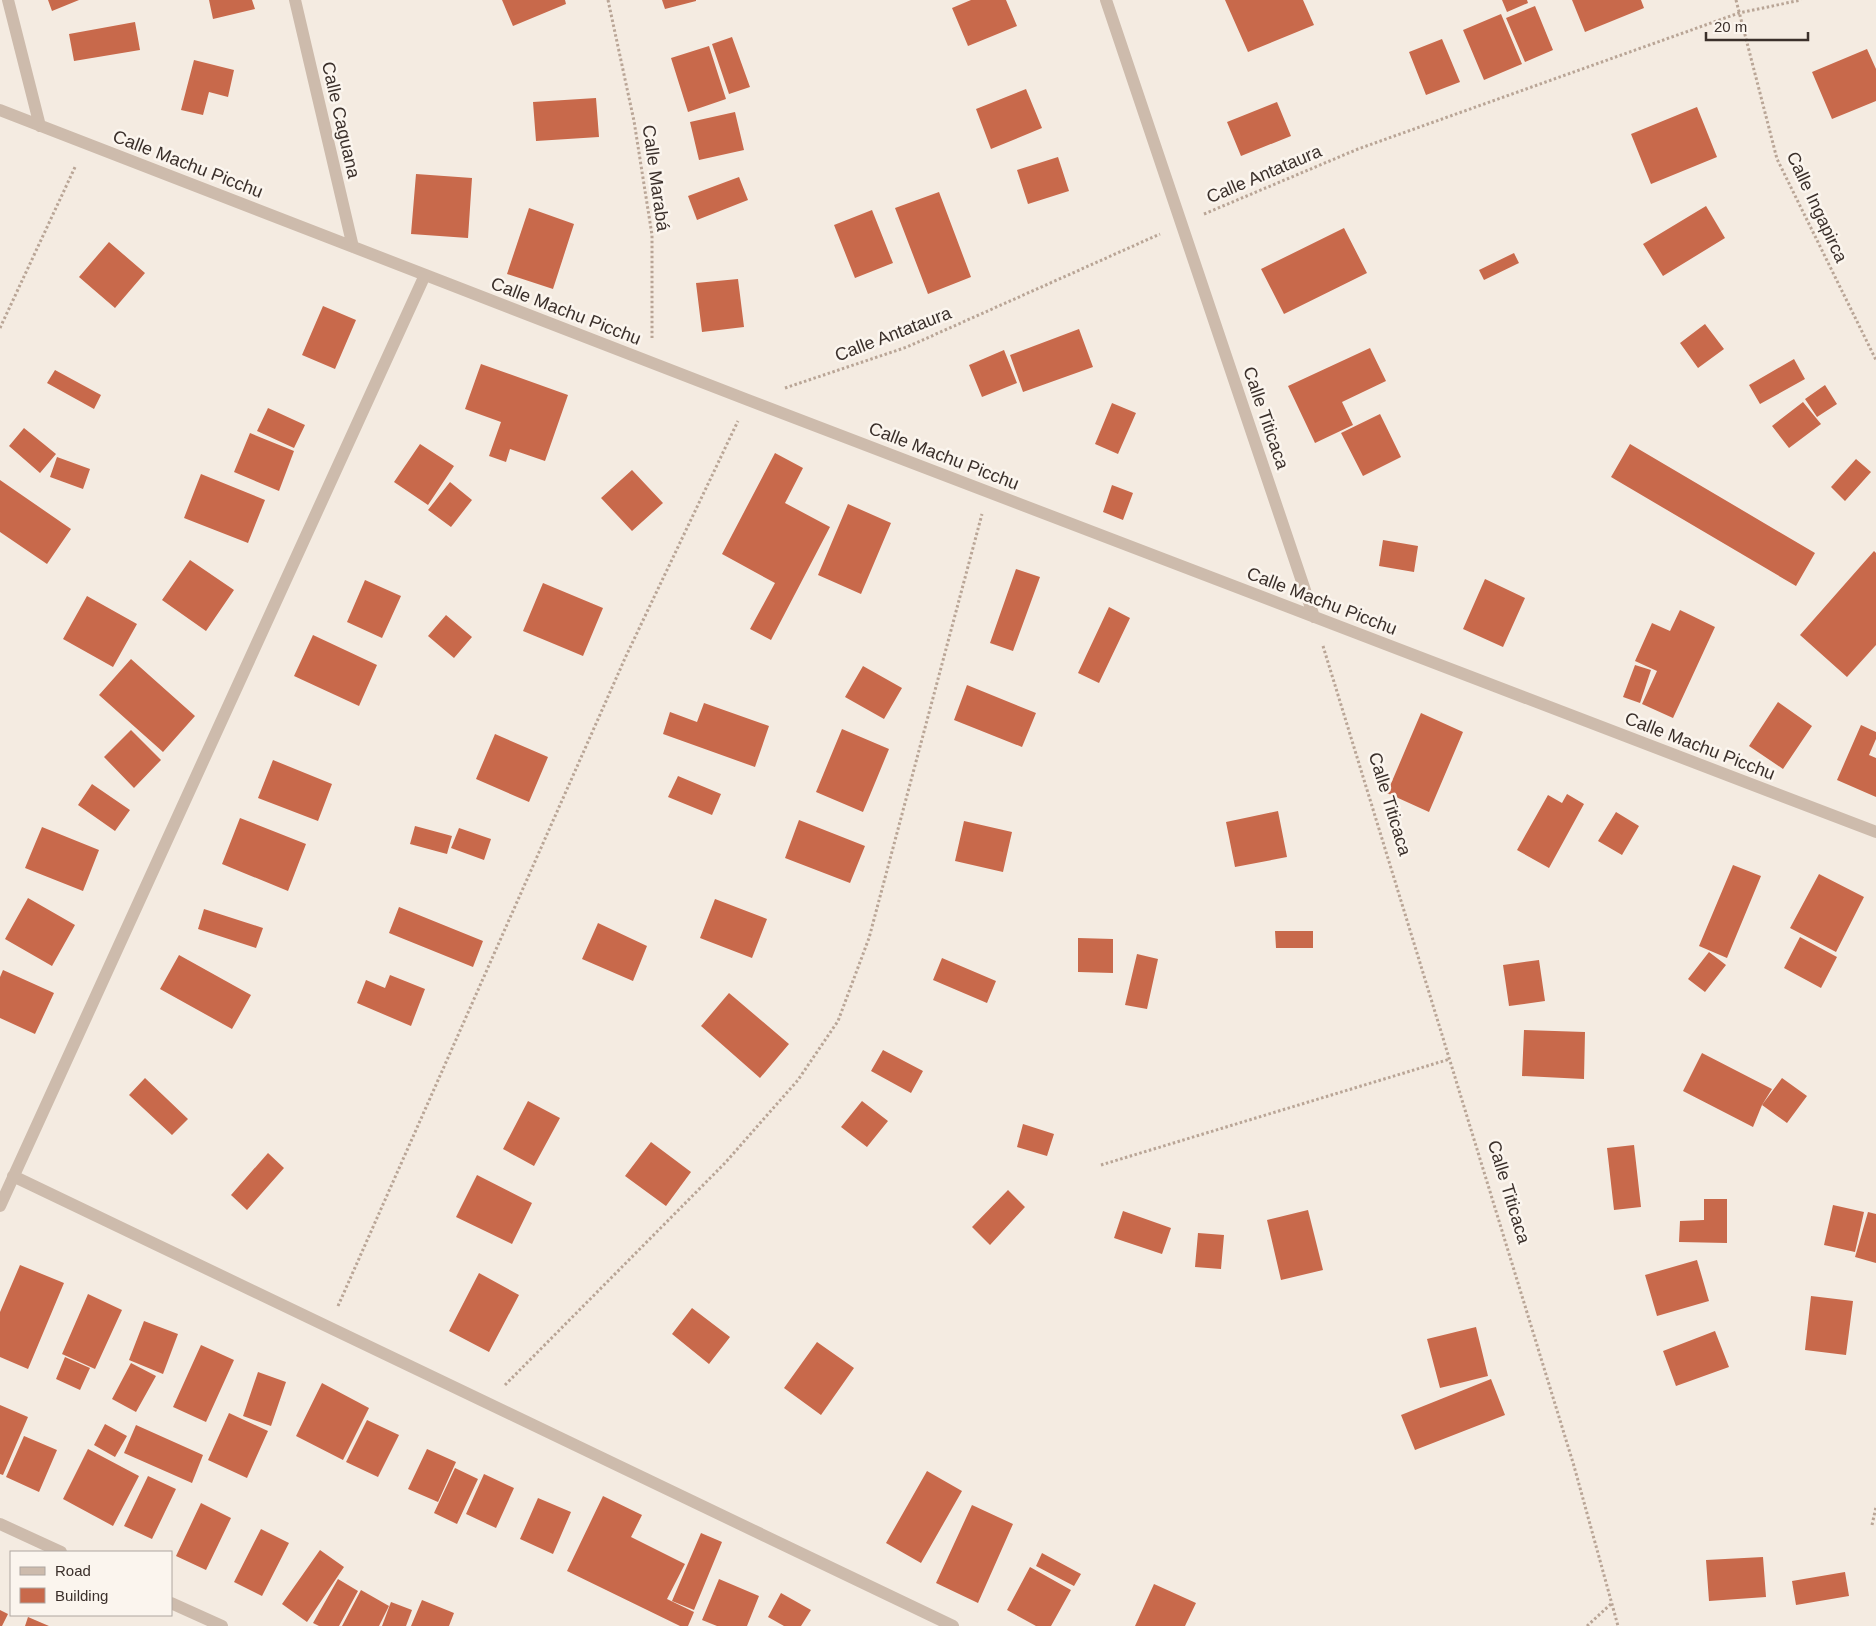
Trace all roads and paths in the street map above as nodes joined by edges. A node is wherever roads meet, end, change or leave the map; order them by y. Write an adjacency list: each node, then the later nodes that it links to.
1 (8, 0): 9 (street)
2 (295, 0): 12 (street, Calle Caguana)
3 (608, 0): 16 (path, Calle Marabá)
4 (1106, 0): 11 (street, Calle Titicaca)
5 (1736, 0): 7 (path, Calle Ingapirca)
6 (1802, 0): 7 (path, Calle Antataura)
7 (1740, 13): 11 (path, Calle Antataura); 15 (path, Calle Ingapirca)
8 (0, 110): 9 (street, Calle Machu Picchu)
9 (40, 126): 10 (street, Calle Machu Picchu)
10 (86, 144): 12 (street, Calle Machu Picchu); 14 (path)
11 (1182, 224): 17 (path, Calle Antataura); 19 (street, Calle Titicaca)
12 (353, 247): 13 (street, Calle Machu Picchu)
13 (426, 275): 16 (street, Calle Machu Picchu); 23 (street)
14 (0, 328)
15 (1876, 360)
16 (653, 363): 17 (street, Calle Machu Picchu)
17 (748, 400): 18 (street, Calle Machu Picchu); 25 (path)
18 (988, 492): 19 (street, Calle Machu Picchu); 26 (path)
19 (1314, 617): 20 (street, Calle Machu Picchu); 21 (path, Calle Titicaca)
20 (1876, 832)
21 (1450, 1060): 22 (path); 32 (path, Calle Titicaca)
22 (1101, 1165)
23 (13, 1176): 24 (street); 25 (street)
24 (0, 1206)
25 (328, 1327): 26 (street)
26 (487, 1403): 34 (street)
27 (1876, 1507): 29 (path)
28 (0, 1524): 30 (street)
29 (1872, 1525)
30 (59, 1551)
31 (172, 1603): 33 (street)
32 (1612, 1603): 35 (path); 36 (path, Calle Titicaca)
33 (222, 1626)
34 (953, 1626)
35 (1587, 1626)
36 (1618, 1626)

